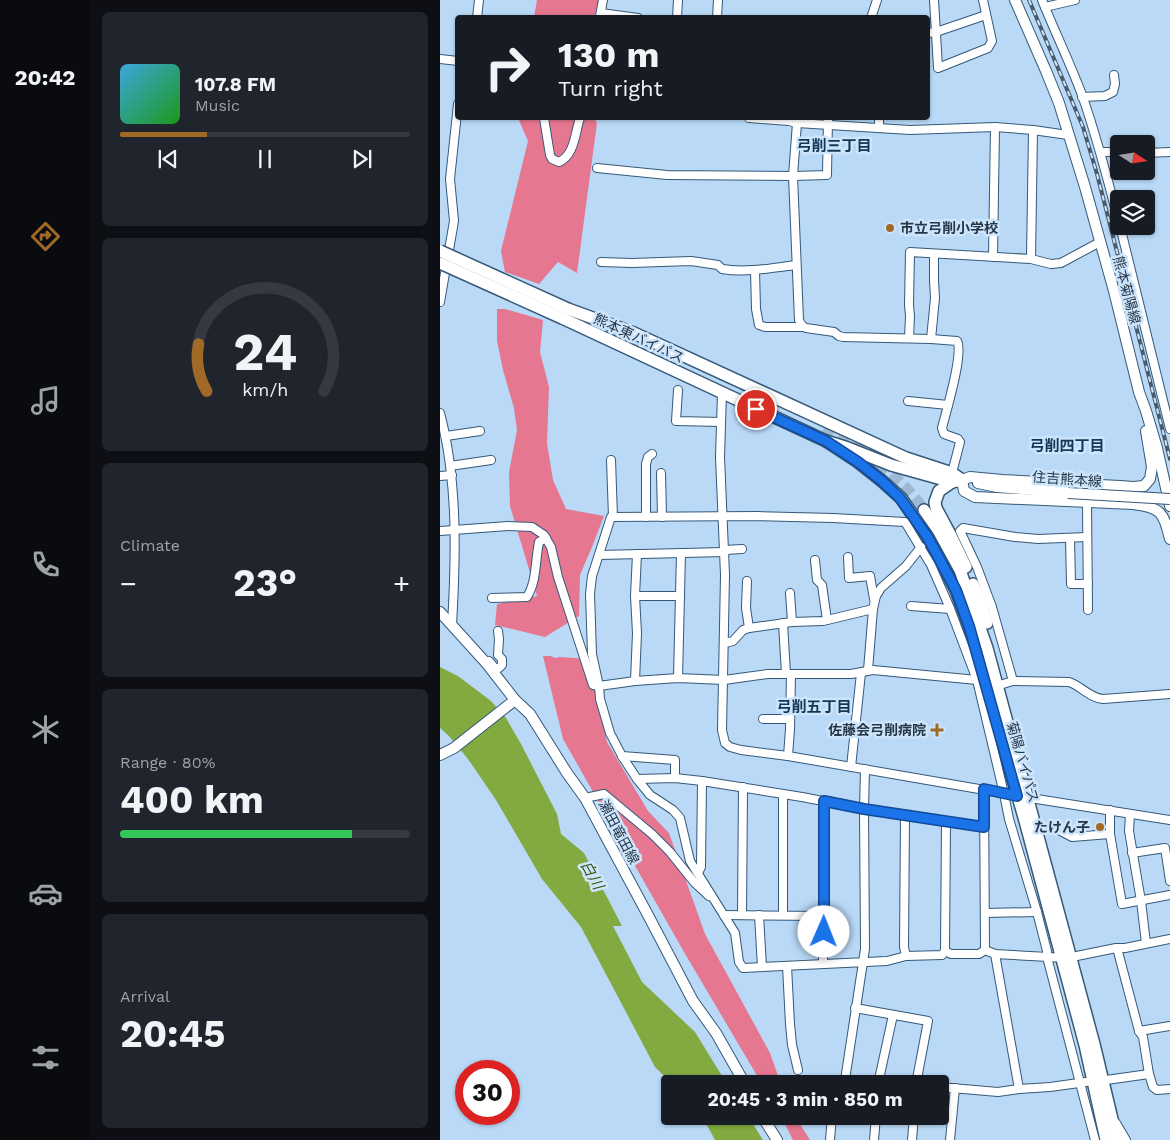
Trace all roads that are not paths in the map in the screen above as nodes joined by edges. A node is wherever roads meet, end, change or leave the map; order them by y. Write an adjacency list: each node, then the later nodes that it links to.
1 (478, 0): 11 (street)
2 (603, 0): 12 (street)
3 (678, 0): 13 (street)
4 (718, 0): 14 (street)
5 (877, 0): 15 (street)
6 (934, 0): 17 (street)
7 (983, 0): 16 (street)
8 (1015, 0): 32 (main road, 熊本菊陽線)
9 (1075, 0): 10 (street)
10 (1043, 3): 21 (street)
11 (477, 15)
12 (600, 15)
13 (677, 15)
14 (717, 15)
15 (872, 15)
16 (986, 15): 17 (street); 17 (street)
17 (932, 32)
18 (440, 59): 19 (street)
19 (455, 61)
20 (1114, 75): 21 (street)
21 (1082, 97): 33 (street)
22 (456, 120): 50 (street)
23 (544, 120): 24 (street)
24 (580, 120)
25 (790, 120): 28 (street)
26 (879, 120): 30 (street)
27 (828, 121): 28 (street); 30 (street); 38 (street)
28 (797, 123): 38 (street)
29 (995, 127): 30 (street); 31 (street); 44 (street)
30 (879, 128)
31 (1033, 130): 32 (street); 45 (street)
32 (1068, 136): 41 (main road, 熊本菊陽線)
33 (1101, 152): 34 (street); 39 (street)
34 (1110, 152)
35 (1170, 152): 36 (street)
36 (1155, 153)
37 (597, 168): 38 (street)
38 (793, 176): 48 (street)
39 (1110, 190)
40 (1121, 235): 62 (street)
41 (1100, 242): 45 (street); 56 (main road, 熊本菊陽線)
42 (440, 250): 51 (highway, 熊本東バイパス, bridge)
43 (934, 254): 44 (street); 53 (street); 54 (street)
44 (993, 257): 45 (street)
45 (1031, 259)
46 (601, 262): 49 (street)
47 (440, 263): 51 (highway, 熊本東バイパス, bridge)
48 (796, 266): 49 (street); 52 (street)
49 (755, 270): 52 (street)
50 (440, 302)
51 (565, 313): 57 (highway, 熊本東バイパス); 64 (highway)
52 (802, 327): 53 (street)
53 (909, 338): 54 (street)
54 (931, 339): 59 (street)
55 (678, 390): 61 (street)
56 (1140, 392): 75 (main road); 79 (main road, 熊本菊陽線)
57 (722, 393): 61 (street); 64 (highway, 熊本東バイパス)
58 (908, 401): 59 (street)
59 (948, 405): 75 (street)
60 (440, 413): 65 (street)
61 (721, 422): 84 (street)
62 (1170, 430)
63 (480, 432): 65 (street)
64 (825, 432): 66 (highway); 68 (highway); 76 (highway, 菊陽バイパス)
65 (446, 436): 71 (street)
66 (894, 452): 68 (highway); 75 (highway)
67 (652, 454): 82 (street)
68 (877, 459): 75 (highway); 76 (highway)
69 (491, 460): 71 (street)
70 (611, 460): 81 (street)
71 (450, 466): 73 (street)
72 (661, 473): 83 (street)
73 (452, 475): 74 (street); 86 (street)
74 (440, 476)
75 (955, 478): 77 (main road, 住吉熊本線, bridge); 78 (main road); 123 (highway)
76 (882, 481): 142 (highway, 菊陽バイパス)
77 (1170, 499)
78 (1087, 502): 87 (street); 90 (main road)
79 (1170, 506)
80 (924, 510): 129 (highway, 菊陽バイパス)
81 (613, 516): 82 (street); 96 (street)
82 (646, 517): 83 (street)
83 (662, 517): 84 (street)
84 (723, 517): 91 (street); 93 (street)
85 (440, 531): 86 (street)
86 (454, 531): 88 (street); 113 (street)
87 (1087, 537): 89 (street); 100 (street)
88 (546, 538): 104 (street); 124 (street)
89 (1070, 538): 100 (street); 123 (street)
90 (1170, 539)
91 (921, 548): 105 (street); 108 (street)
92 (742, 549): 93 (street)
93 (725, 551): 94 (street); 116 (street)
94 (681, 553): 95 (street); 103 (street)
95 (638, 554): 96 (street); 102 (street)
96 (599, 555): 124 (street)
97 (848, 557): 105 (street)
98 (815, 560): 111 (street)
99 (747, 582): 114 (street)
100 (1088, 584): 109 (street)
101 (790, 593): 112 (street)
102 (635, 596): 103 (street); 122 (street)
103 (680, 596): 119 (street)
104 (492, 598)
105 (874, 599): 107 (street)
106 (911, 606): 108 (street)
107 (873, 609): 111 (street); 117 (street)
108 (950, 609): 121 (street)
109 (1088, 610)
110 (441, 612): 113 (main road, 瀬田竜田線)
111 (827, 620): 112 (street)
112 (788, 623): 114 (street); 118 (street)
113 (452, 624): 115 (street); 126 (main road, 瀬田竜田線)
114 (749, 628): 116 (street)
115 (498, 631)
116 (725, 643): 120 (street)
117 (865, 672): 118 (street); 121 (street); 133 (street)
118 (789, 674): 120 (street); 128 (street)
119 (678, 678): 120 (street); 122 (street)
120 (724, 680): 132 (street)
121 (977, 680): 141 (street)
122 (635, 681): 124 (street)
123 (1008, 682): 125 (street); 129 (highway)
124 (599, 686): 131 (street)
125 (1170, 694)
126 (515, 700): 130 (main road); 143 (main road, 瀬田竜田線)
127 (764, 718): 128 (street)
128 (790, 719): 132 (street)
129 (1014, 747): 142 (highway, 菊陽バイパス)
130 (440, 755)
131 (622, 756): 135 (street); 136 (street)
132 (788, 756): 133 (street)
133 (851, 767): 134 (street)
134 (865, 769): 139 (street); 145 (street)
135 (675, 778): 136 (street); 137 (street)
136 (637, 779): 155 (street)
137 (702, 781): 138 (street); 155 (street)
138 (743, 787): 140 (street); 163 (street)
139 (984, 789): 141 (street); 151 (street)
140 (783, 794): 144 (street); 165 (street)
141 (1004, 794): 142 (street); 160 (street)
142 (1022, 797): 146 (street); 175 (highway, 菊陽バイパス)
143 (585, 798): 159 (street); 186 (main road, 瀬田竜田線)
144 (824, 801): 145 (street); 166 (street)
145 (864, 809): 148 (street); 176 (street)
146 (1110, 810): 147 (street); 153 (street)
147 (1130, 814): 149 (street); 154 (street)
148 (905, 815): 150 (street); 173 (street)
149 (1170, 820)
150 (946, 822): 151 (street); 171 (street)
151 (984, 827): 161 (street)
152 (1057, 829): 153 (street)
153 (1110, 834): 158 (street)
154 (1132, 853): 156 (street); 158 (street)
155 (698, 873): 159 (street)
156 (1170, 881)
157 (1170, 895): 158 (street)
158 (1141, 901): 168 (street)
159 (716, 903): 162 (street)
160 (1037, 912): 161 (street); 174 (street)
161 (985, 913): 170 (street)
162 (724, 915): 163 (street); 179 (street)
163 (742, 915): 164 (street)
164 (759, 915): 165 (street); 179 (street)
165 (782, 915): 166 (street)
166 (824, 916): 177 (street)
167 (1170, 939): 168 (street)
168 (1146, 943): 169 (street)
169 (1117, 948): 175 (street); 183 (street)
170 (985, 950): 171 (street); 172 (street)
171 (946, 951): 173 (street)
172 (995, 954): 174 (street); 194 (street)
173 (906, 956): 176 (street)
174 (1047, 957): 175 (street); 191 (street)
175 (1065, 957): 190 (highway, 菊陽バイパス)
176 (863, 963): 177 (street); 180 (street)
177 (823, 964): 178 (street)
178 (787, 966): 179 (street); 184 (street)
179 (762, 968)
180 (856, 1008): 181 (street); 187 (street)
181 (893, 1015): 188 (street); 189 (street)
182 (1170, 1026): 183 (street)
183 (1139, 1031): 185 (street)
184 (798, 1070)
185 (1149, 1074): 190 (street); 195 (street)
186 (740, 1075)
187 (844, 1075)
188 (880, 1075)
189 (918, 1075)
190 (1098, 1081): 191 (street); 196 (highway, 菊陽バイパス); 207 (highway, 菊陽バイパス)
191 (1080, 1082): 194 (street); 206 (street)
192 (949, 1087): 193 (street)
193 (955, 1088): 194 (street); 205 (street)
194 (1019, 1089)
195 (1170, 1089)
196 (1112, 1117): 208 (highway, 菊陽バイパス); 209 (street)
197 (768, 1125): 201 (main road)
198 (831, 1125): 202 (street)
199 (875, 1125): 203 (street)
200 (913, 1125): 204 (street)
201 (777, 1140)
202 (830, 1140)
203 (874, 1140)
204 (912, 1140)
205 (950, 1140)
206 (1095, 1140)
207 (1106, 1140)
208 (1117, 1140)
209 (1126, 1140)

